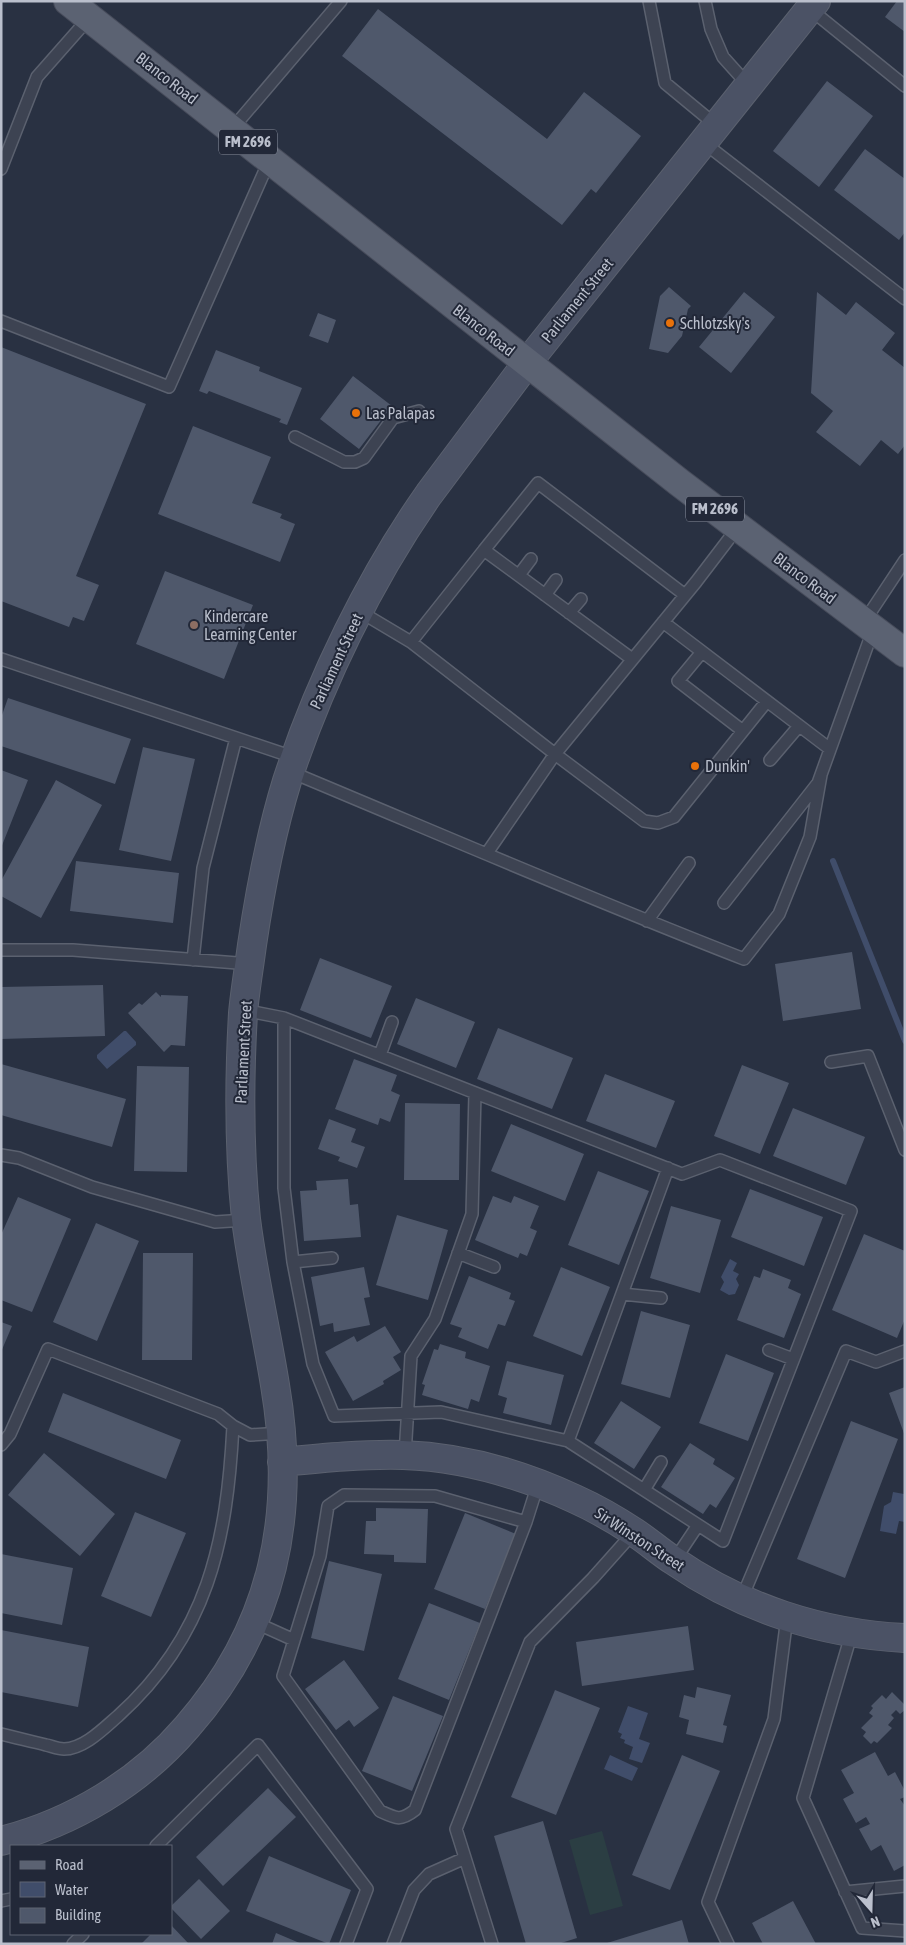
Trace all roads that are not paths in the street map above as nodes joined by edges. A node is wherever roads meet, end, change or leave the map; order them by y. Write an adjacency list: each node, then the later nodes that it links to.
1 (68, 1): 6 (main road, Blanco Road / FM 2696)
2 (341, 1): 9 (lane)
3 (649, 1): 10 (lane)
4 (704, 1): 7 (lane)
5 (813, 5): 7 (street, Parliament Street); 8 (lane)
6 (89, 18): 9 (main road, Blanco Road / FM 2696); 12 (lane)
7 (749, 86): 10 (street, Parliament Street)
8 (905, 86)
9 (232, 130): 11 (main road, Blanco Road / FM 2696)
10 (710, 134): 13 (lane); 15 (street, Parliament Street)
11 (270, 159): 14 (lane); 15 (main road, Blanco Road / FM 2696)
12 (1, 169)
13 (905, 299)
14 (1, 322)
15 (527, 363): 18 (main road, Blanco Road / FM 2696); 27 (street, Parliament Street)
16 (419, 410): 17 (lane)
17 (295, 438)
18 (738, 527): 25 (lane); 30 (main road, Blanco Road / FM 2696)
19 (484, 550): 22 (lane); 25 (lane); 31 (lane)
20 (531, 559): 22 (lane)
21 (905, 560): 30 (lane)
22 (519, 575): 24 (lane)
23 (556, 580): 24 (lane)
24 (545, 595): 28 (lane)
25 (685, 595): 29 (lane)
26 (581, 598): 28 (lane)
27 (359, 611): 31 (lane); 43 (street, Parliament Street)
28 (569, 613): 35 (lane)
29 (663, 622): 32 (lane); 35 (lane)
30 (868, 626): 33 (main road, Blanco Road / FM 2696); 40 (lane)
31 (411, 642): 41 (lane)
32 (702, 652): 36 (lane); 38 (lane)
33 (905, 653)
34 (1, 658): 39 (lane)
35 (632, 659): 41 (lane)
36 (767, 701): 37 (lane); 38 (lane)
37 (799, 726): 40 (lane); 42 (lane)
38 (743, 731): 41 (lane)
39 (236, 738): 43 (lane); 50 (lane)
40 (830, 750): 44 (lane)
41 (555, 754): 45 (lane)
42 (770, 760)
43 (293, 765): 45 (lane); 51 (street, Parliament Street)
44 (821, 775): 47 (lane); 48 (lane)
45 (487, 853): 48 (lane)
46 (689, 863): 48 (lane)
47 (724, 903)
48 (647, 921)
49 (1, 950): 50 (lane)
50 (193, 960): 51 (lane)
51 (250, 964): 52 (street, Parliament Street)
52 (243, 1010): 53 (lane); 61 (street, Parliament Street)
53 (284, 1018): 55 (lane); 64 (lane)
54 (392, 1022): 55 (lane)
55 (380, 1055): 57 (lane)
56 (831, 1062): 58 (lane)
57 (476, 1093): 60 (lane); 62 (lane)
58 (905, 1150)
59 (1, 1155): 61 (lane)
60 (668, 1168): 66 (lane); 70 (lane)
61 (246, 1220): 73 (street, Parliament Street)
62 (458, 1253): 65 (lane); 71 (lane)
63 (332, 1258): 64 (lane)
64 (293, 1262): 71 (lane)
65 (494, 1267)
66 (622, 1294): 67 (lane); 74 (lane)
67 (661, 1298)
68 (769, 1350): 70 (lane)
69 (905, 1351): 85 (lane)
70 (793, 1359): 82 (lane)
71 (407, 1414): 74 (lane); 76 (lane)
72 (233, 1426): 73 (lane); 75 (lane); 91 (lane)
73 (282, 1433): 77 (street, Parliament Street)
74 (568, 1441): 80 (lane)
75 (1, 1445)
76 (405, 1455): 77 (street, Sir Winston Street); 79 (street, Sir Winston Street)
77 (282, 1462): 87 (street, Parliament Street)
78 (661, 1462): 80 (lane)
79 (538, 1484): 81 (lane); 83 (street, Sir Winston Street)
80 (644, 1490): 82 (lane)
81 (526, 1522): 90 (lane); 90 (lane)
82 (698, 1525): 84 (lane)
83 (634, 1532): 84 (street, Sir Winston Street); 94 (lane)
84 (674, 1561): 85 (street, Sir Winston Street)
85 (741, 1600): 86 (street, Sir Winston Street)
86 (787, 1617): 88 (street, Sir Winston Street); 103 (lane)
87 (254, 1622): 90 (lane); 92 (street, Parliament Street)
88 (852, 1632): 89 (street, Sir Winston Street); 96 (lane)
89 (905, 1638)
90 (294, 1640)
91 (1, 1734)
92 (20, 1840)
93 (157, 1845): 100 (lane)
94 (465, 1858): 101 (lane); 102 (lane)
95 (905, 1886): 96 (lane)
96 (845, 1892): 97 (lane)
97 (905, 1932)
98 (82, 1935): 99 (lane)
99 (72, 1944)
100 (346, 1944)
101 (393, 1944)
102 (492, 1944)
103 (728, 1944)

